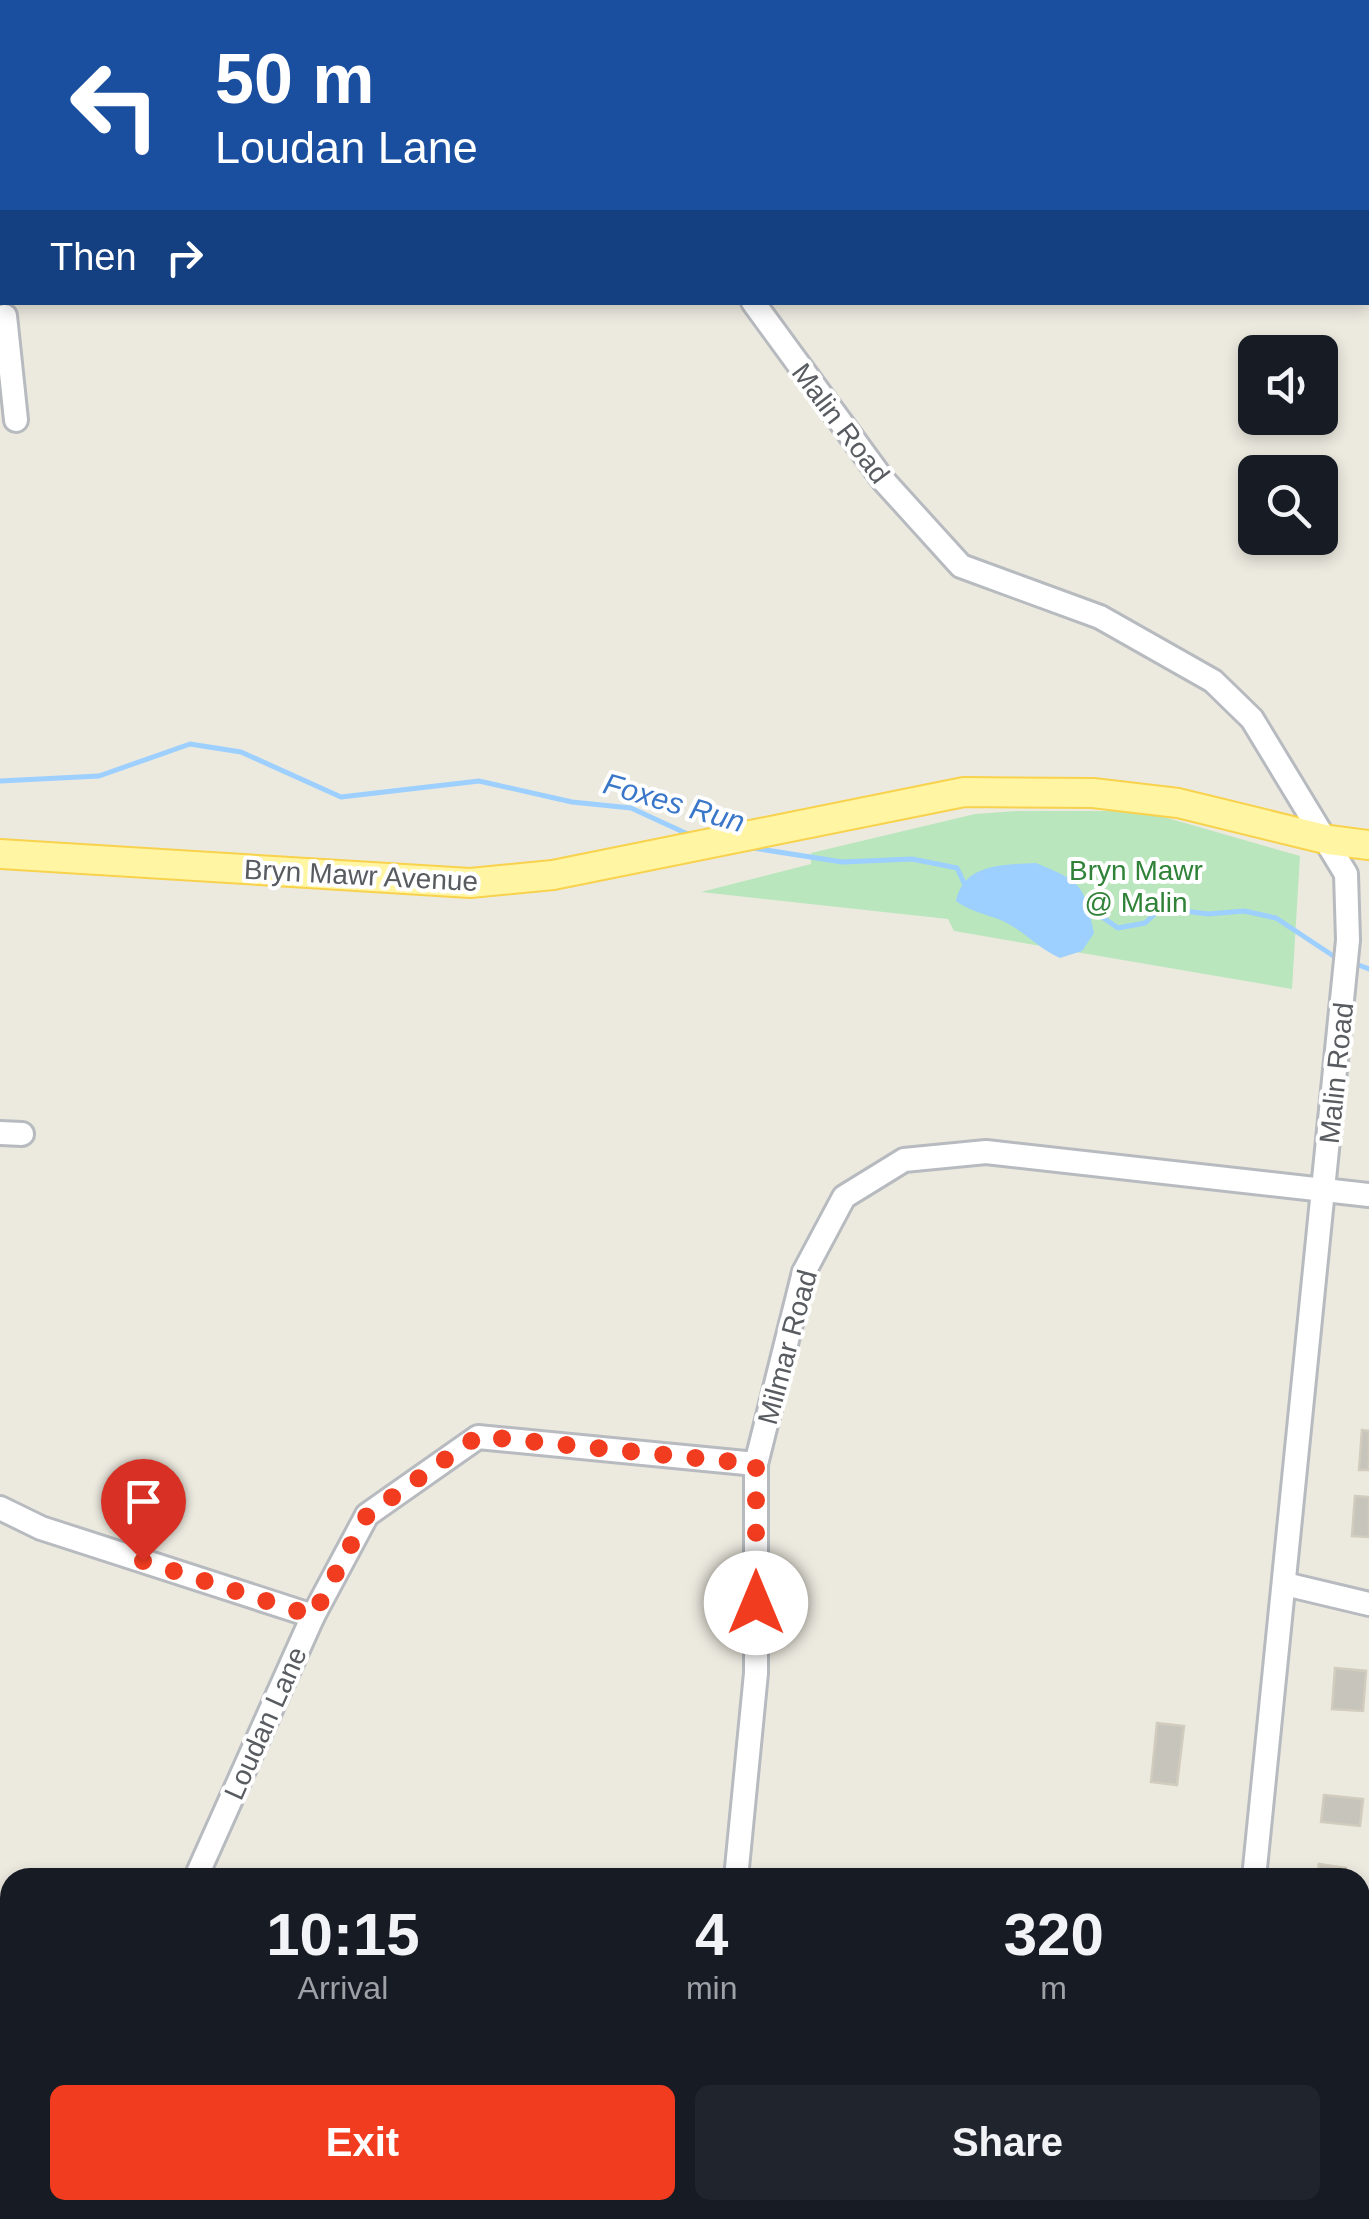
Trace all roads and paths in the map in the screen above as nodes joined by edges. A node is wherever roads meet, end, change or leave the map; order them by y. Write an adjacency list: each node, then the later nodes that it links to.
1 (757, 305): 4 (street, Malin Road)
2 (8, 312): 3 (street)
3 (16, 420)
4 (1328, 840): 5 (main road, Bryn Mawr Avenue); 6 (main road, Bryn Mawr Avenue); 7 (street, Malin Road)
5 (1369, 845)
6 (0, 854)
7 (1324, 1190): 8 (street, Milmar Road); 9 (street, Milmar Road); 11 (street, Malin Road)
8 (1369, 1195)
9 (756, 1464): 13 (street, Loudan Lane); 15 (street, Milmar Road)
10 (0, 1508): 13 (street)
11 (1285, 1584): 12 (street); 16 (street, Malin Road)
12 (1369, 1604)
13 (313, 1616): 14 (street, Loudan Lane)
14 (200, 1868)
15 (737, 1868)
16 (1255, 1868)

